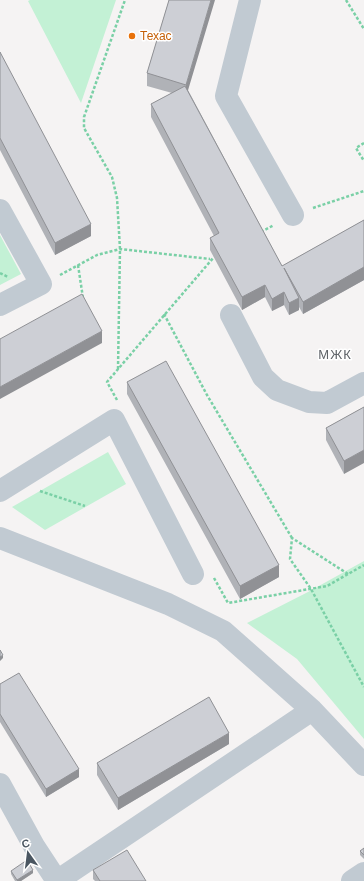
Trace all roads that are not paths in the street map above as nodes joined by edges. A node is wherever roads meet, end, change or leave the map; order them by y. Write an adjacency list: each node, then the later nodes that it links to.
1 (250, 0): 3 (lane)
2 (0, 210): 4 (lane)
3 (293, 215)
4 (0, 306)
5 (230, 315): 6 (lane)
6 (364, 383)
7 (0, 491): 9 (lane)
8 (0, 538): 10 (lane)
9 (203, 575)
10 (312, 710): 11 (lane); 14 (lane)
11 (364, 764)
12 (0, 784): 14 (lane)
13 (364, 873): 15 (lane)
14 (57, 881)
15 (352, 881)

